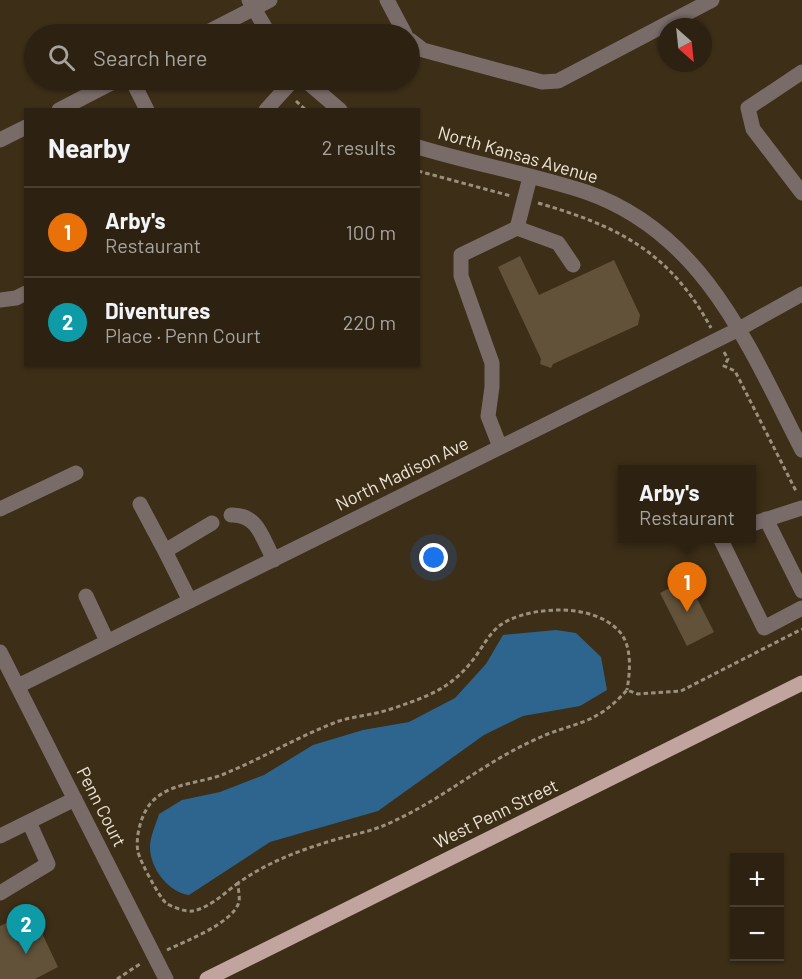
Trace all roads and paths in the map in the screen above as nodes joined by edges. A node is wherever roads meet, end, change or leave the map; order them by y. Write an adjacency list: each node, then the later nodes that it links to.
1 (270, 0): 4 (street)
2 (387, 0): 7 (street)
3 (712, 0): 8 (street)
4 (252, 4): 5 (street); 6 (street)
5 (220, 24)
6 (263, 24)
7 (400, 24)
8 (420, 48)
9 (802, 72): 23 (street)
10 (97, 90): 14 (street)
11 (137, 90): 15 (street)
12 (284, 90): 16 (street)
13 (317, 90): 17 (street)
14 (62, 108)
15 (146, 108)
16 (268, 108)
17 (338, 108)
18 (24, 128): 19 (street)
19 (0, 140)
20 (420, 148): 22 (street, North Kansas Avenue)
21 (420, 172): 24 (path)
22 (530, 177): 24 (street); 30 (street, North Kansas Avenue)
23 (802, 193)
24 (524, 200): 25 (street); 31 (path)
25 (517, 228): 26 (street); 32 (street)
26 (573, 265)
27 (24, 294): 29 (street)
28 (802, 294): 30 (street, North Madison Ave)
29 (0, 300)
30 (739, 329): 31 (street, North Madison Ave); 33 (street, North Kansas Avenue)
31 (717, 339): 32 (street, North Madison Ave); 35 (path)
32 (500, 447): 43 (street, North Madison Ave)
33 (802, 450)
34 (76, 473): 37 (street)
35 (801, 503): 39 (street)
36 (140, 504): 42 (street)
37 (0, 509)
38 (231, 515): 43 (street)
39 (759, 522): 44 (street)
40 (212, 523): 42 (street)
41 (722, 543): 47 (street)
42 (165, 550): 46 (street)
43 (274, 560): 46 (street, North Madison Ave)
44 (802, 591)
45 (86, 596): 49 (street)
46 (190, 601): 49 (street, North Madison Ave)
47 (802, 608)
48 (802, 629): 53 (path)
49 (107, 641): 52 (street, North Madison Ave)
50 (0, 652): 52 (street, Penn Court)
51 (802, 683): 62 (main road, West Penn Street)
52 (18, 686): 54 (street, Penn Court)
53 (627, 690): 57 (path); 57 (path)
54 (75, 799): 55 (street); 59 (street, Penn Court)
55 (29, 822): 56 (street); 58 (street)
56 (0, 836)
57 (238, 883): 59 (path)
58 (0, 893)
59 (155, 957): 60 (path); 61 (street, Penn Court)
60 (117, 979)
61 (166, 979)
62 (207, 979)

